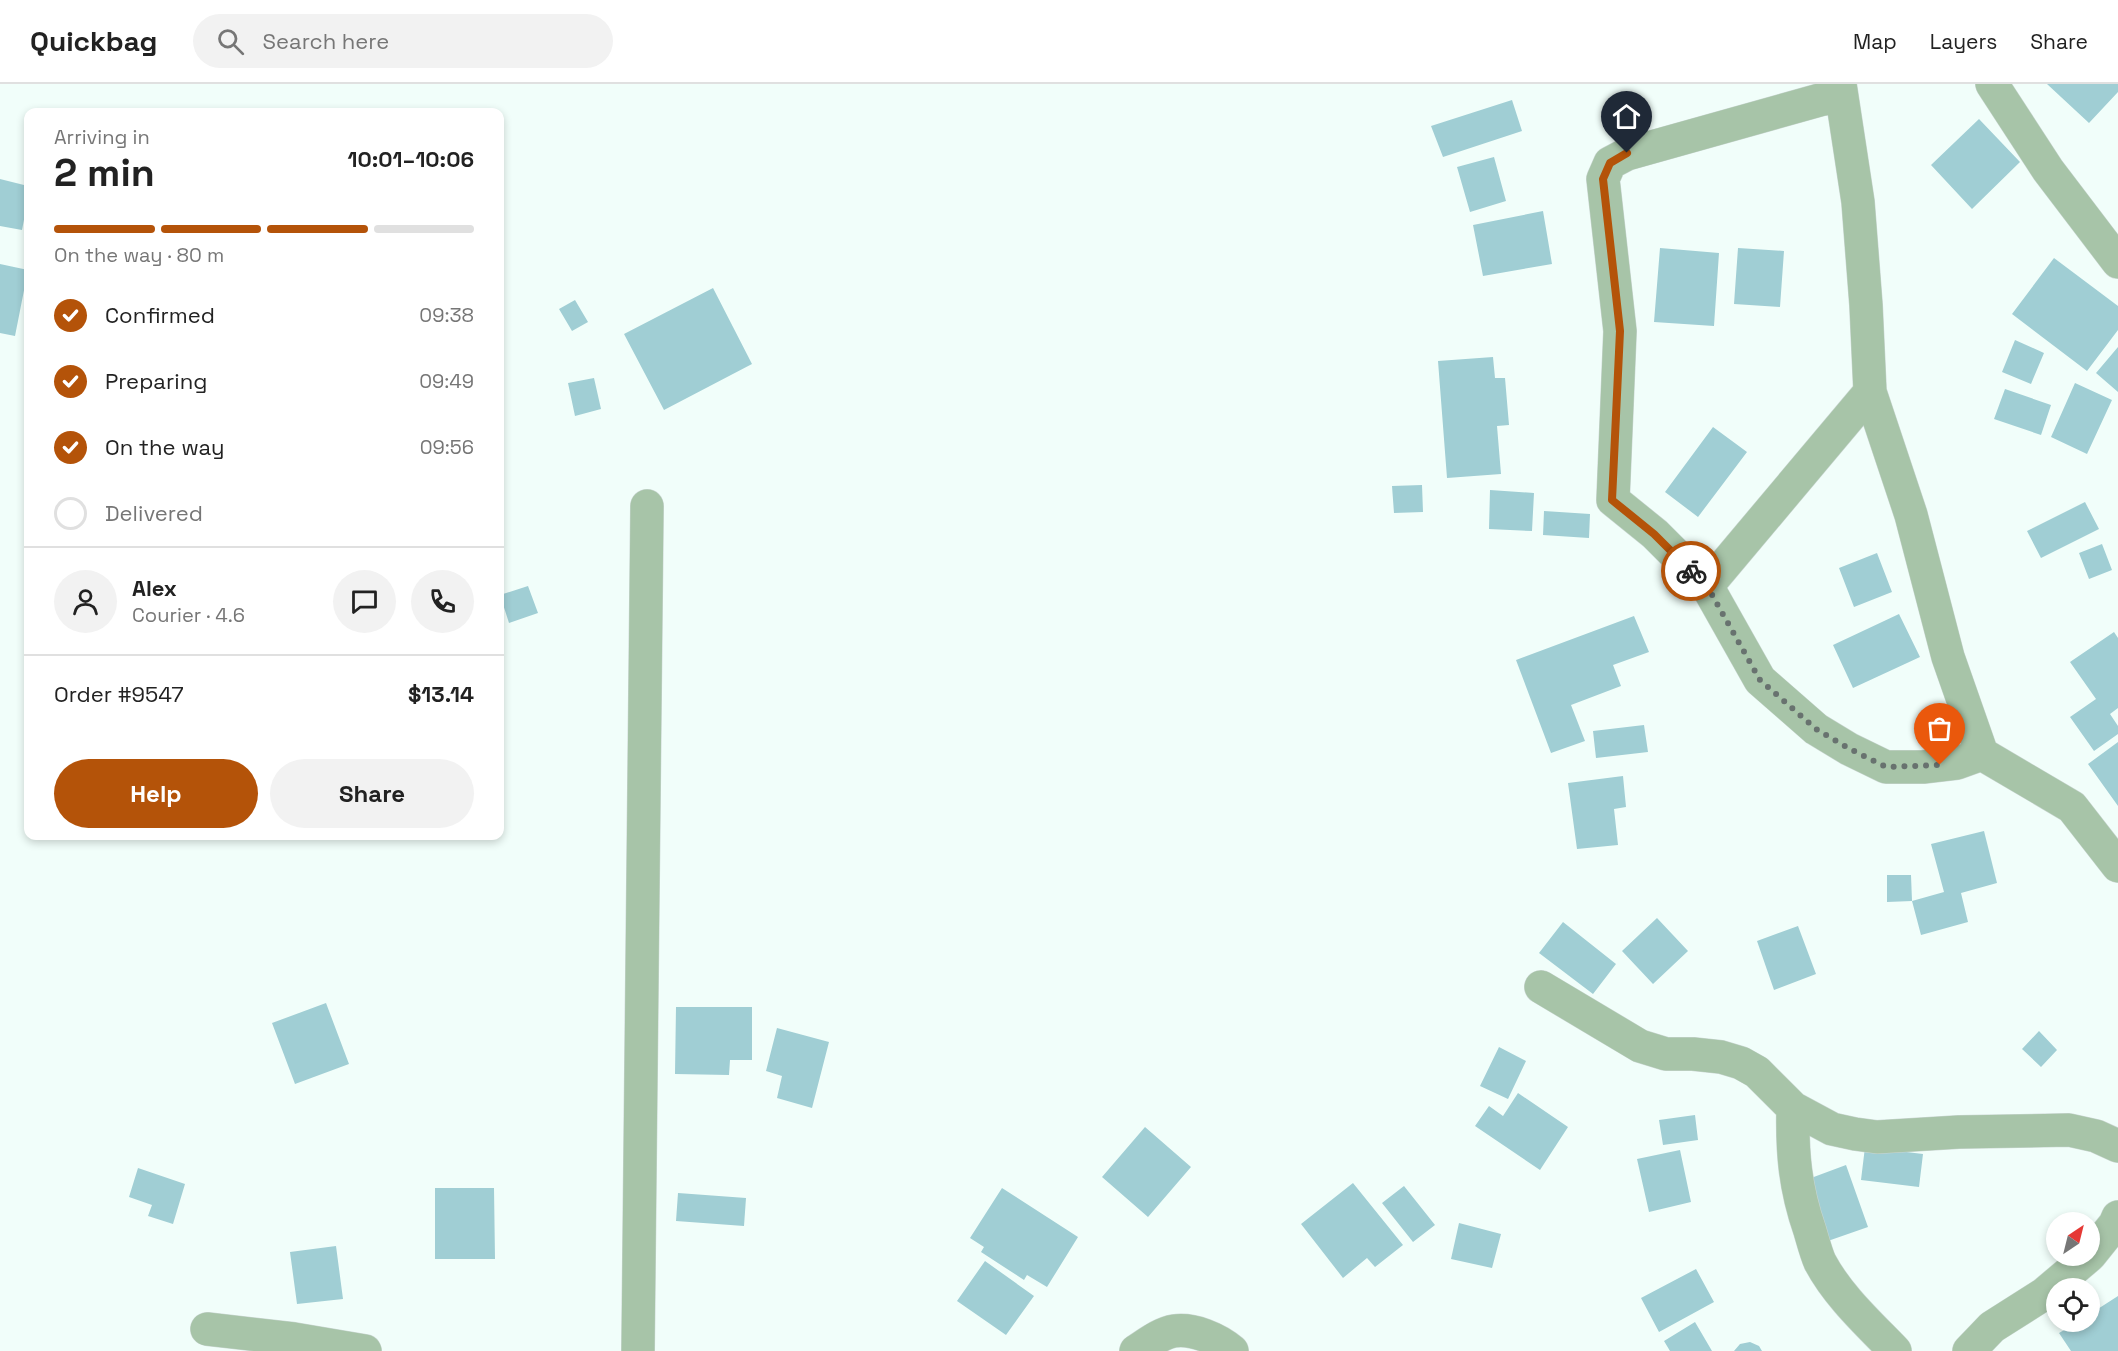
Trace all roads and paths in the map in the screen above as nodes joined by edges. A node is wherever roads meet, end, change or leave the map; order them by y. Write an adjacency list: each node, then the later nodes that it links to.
1 (1992, 84): 3 (street)
2 (1840, 89): 4 (street); 6 (street)
3 (2118, 262)
4 (1870, 392): 6 (street); 7 (street)
5 (647, 506): 17 (street)
6 (1707, 586): 7 (street)
7 (1982, 754): 8 (street)
8 (2118, 866)
9 (1541, 987): 10 (street)
10 (1793, 1108): 11 (street); 20 (street)
11 (2118, 1146)
12 (2118, 1217): 13 (street)
13 (2100, 1242)
14 (2076, 1266): 21 (street)
15 (207, 1329): 16 (street)
16 (365, 1351)
17 (638, 1351)
18 (1136, 1351): 19 (street)
19 (1232, 1351)
20 (1895, 1351)
21 (1969, 1351)

